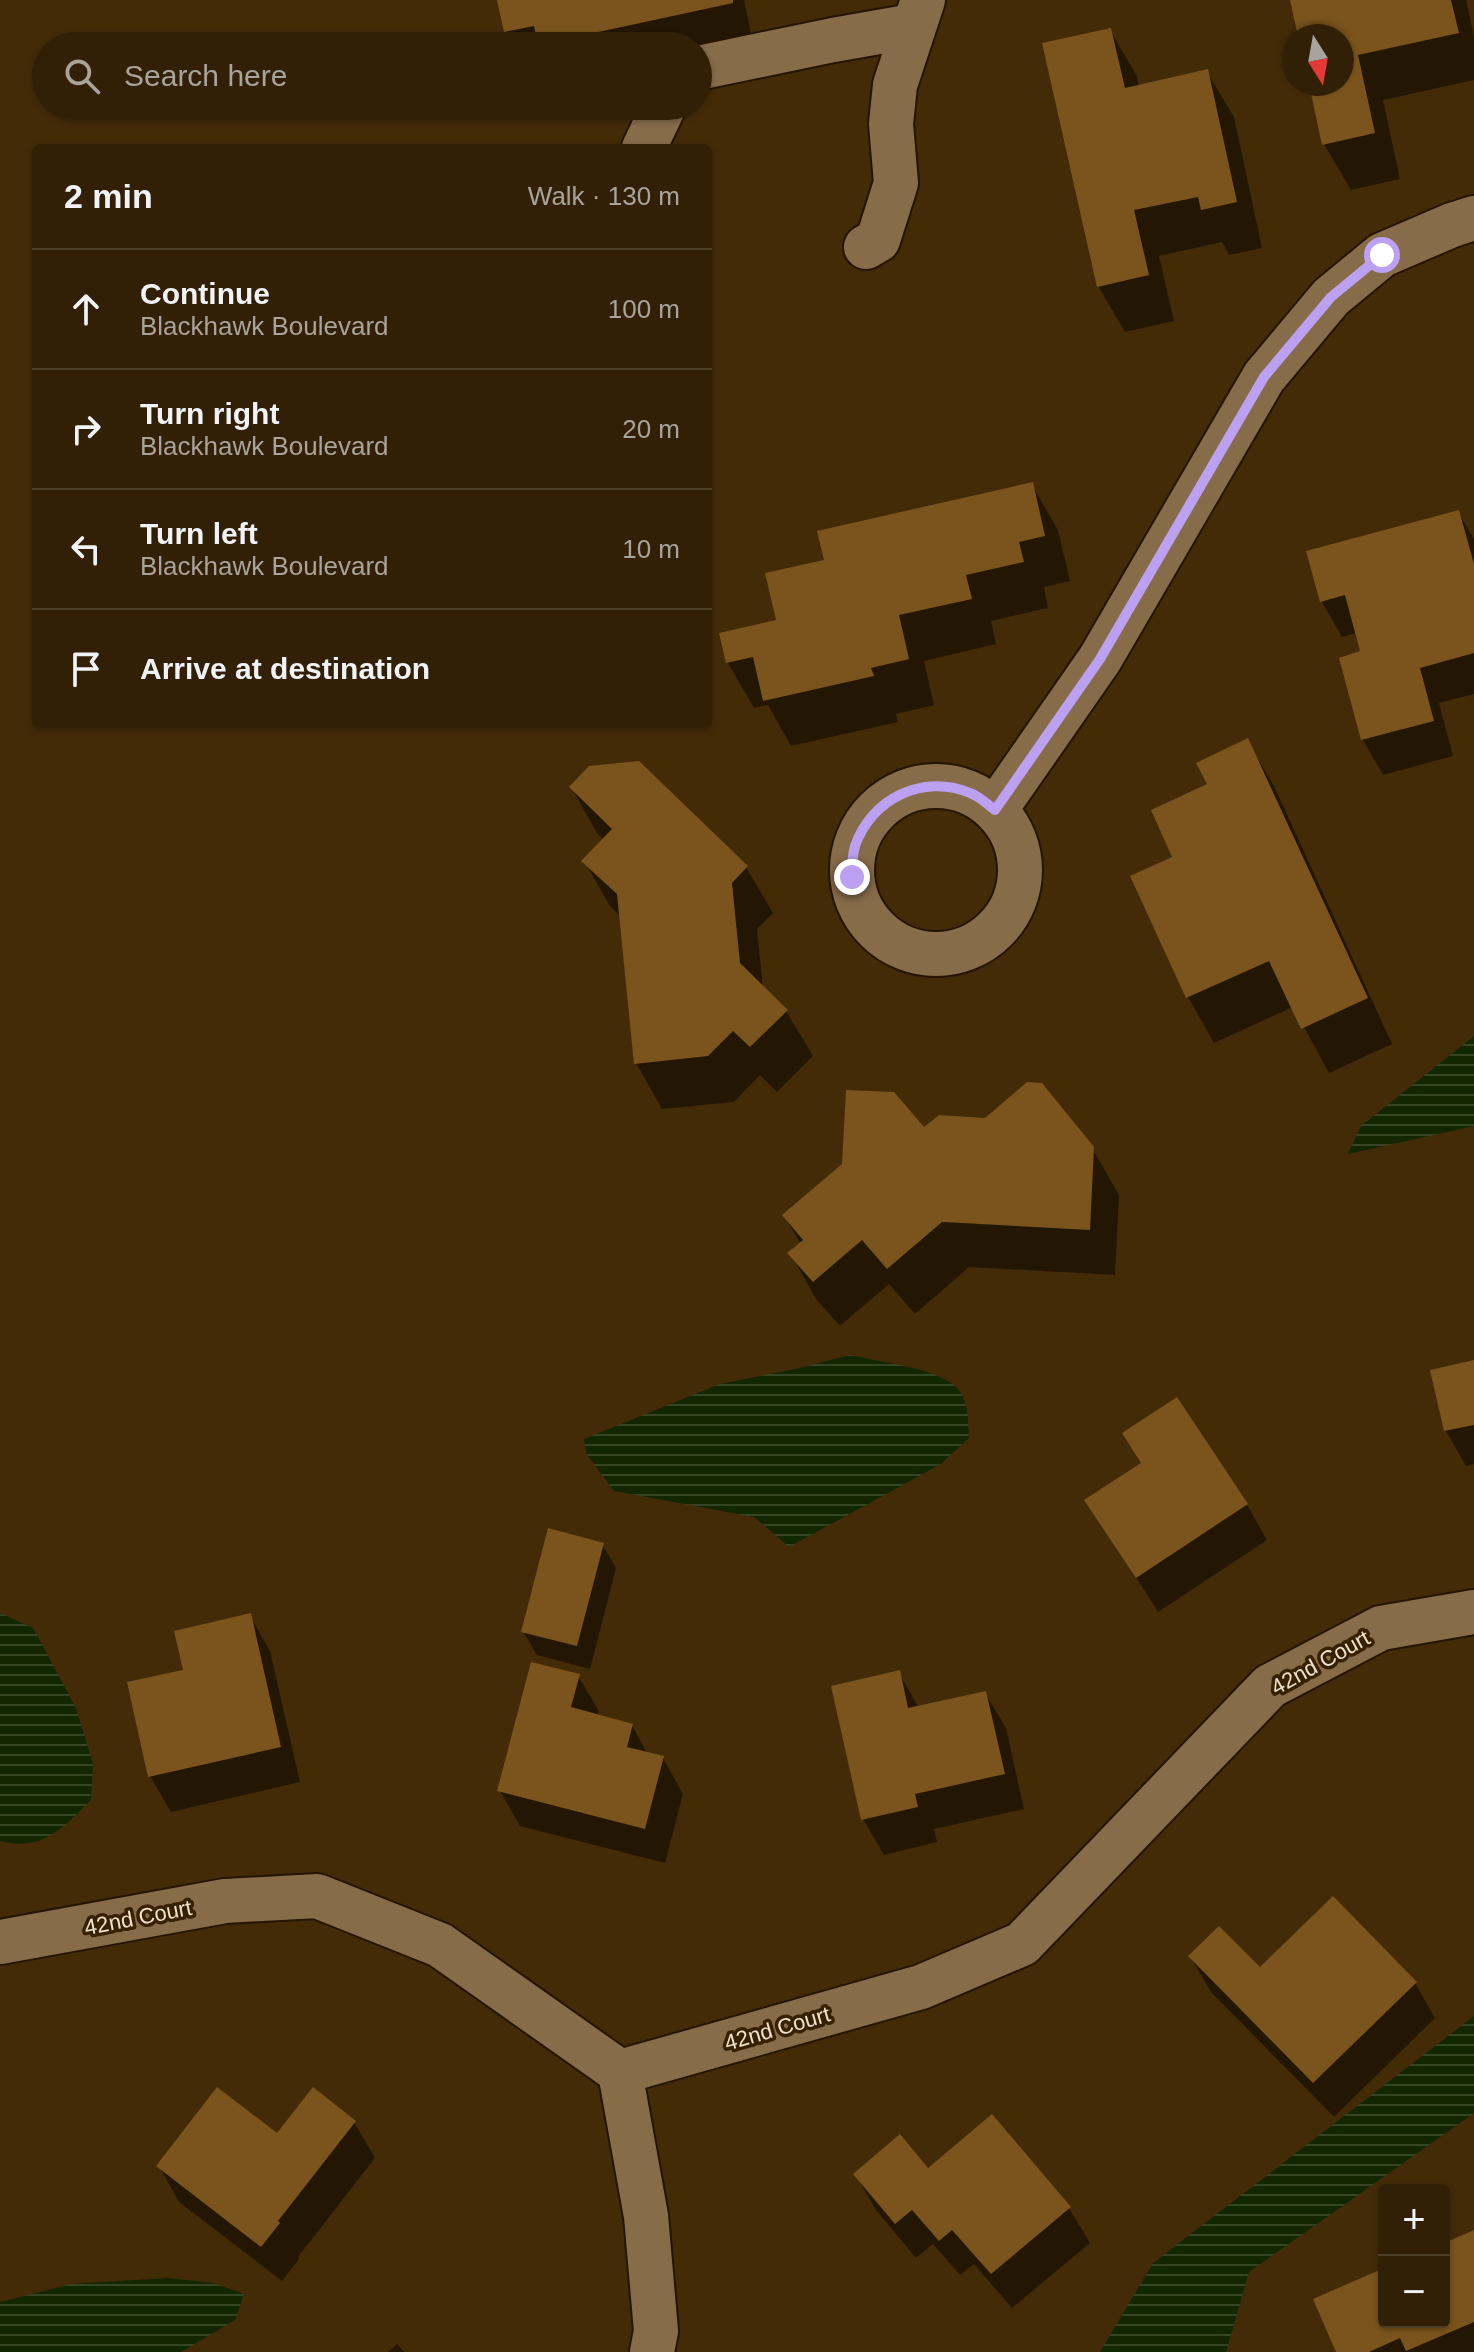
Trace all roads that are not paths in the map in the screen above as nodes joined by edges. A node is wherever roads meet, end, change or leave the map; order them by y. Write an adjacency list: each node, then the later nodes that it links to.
1 (918, 13): 2 (street); 6 (street)
2 (712, 65)
3 (657, 120): 4 (street)
4 (646, 144)
5 (1474, 218): 7 (street)
6 (866, 247)
7 (995, 810)
8 (1474, 1612): 10 (street, 42nd Court)
9 (0, 1942): 10 (street, 42nd Court)
10 (620, 2072): 11 (street)
11 (652, 2352)

